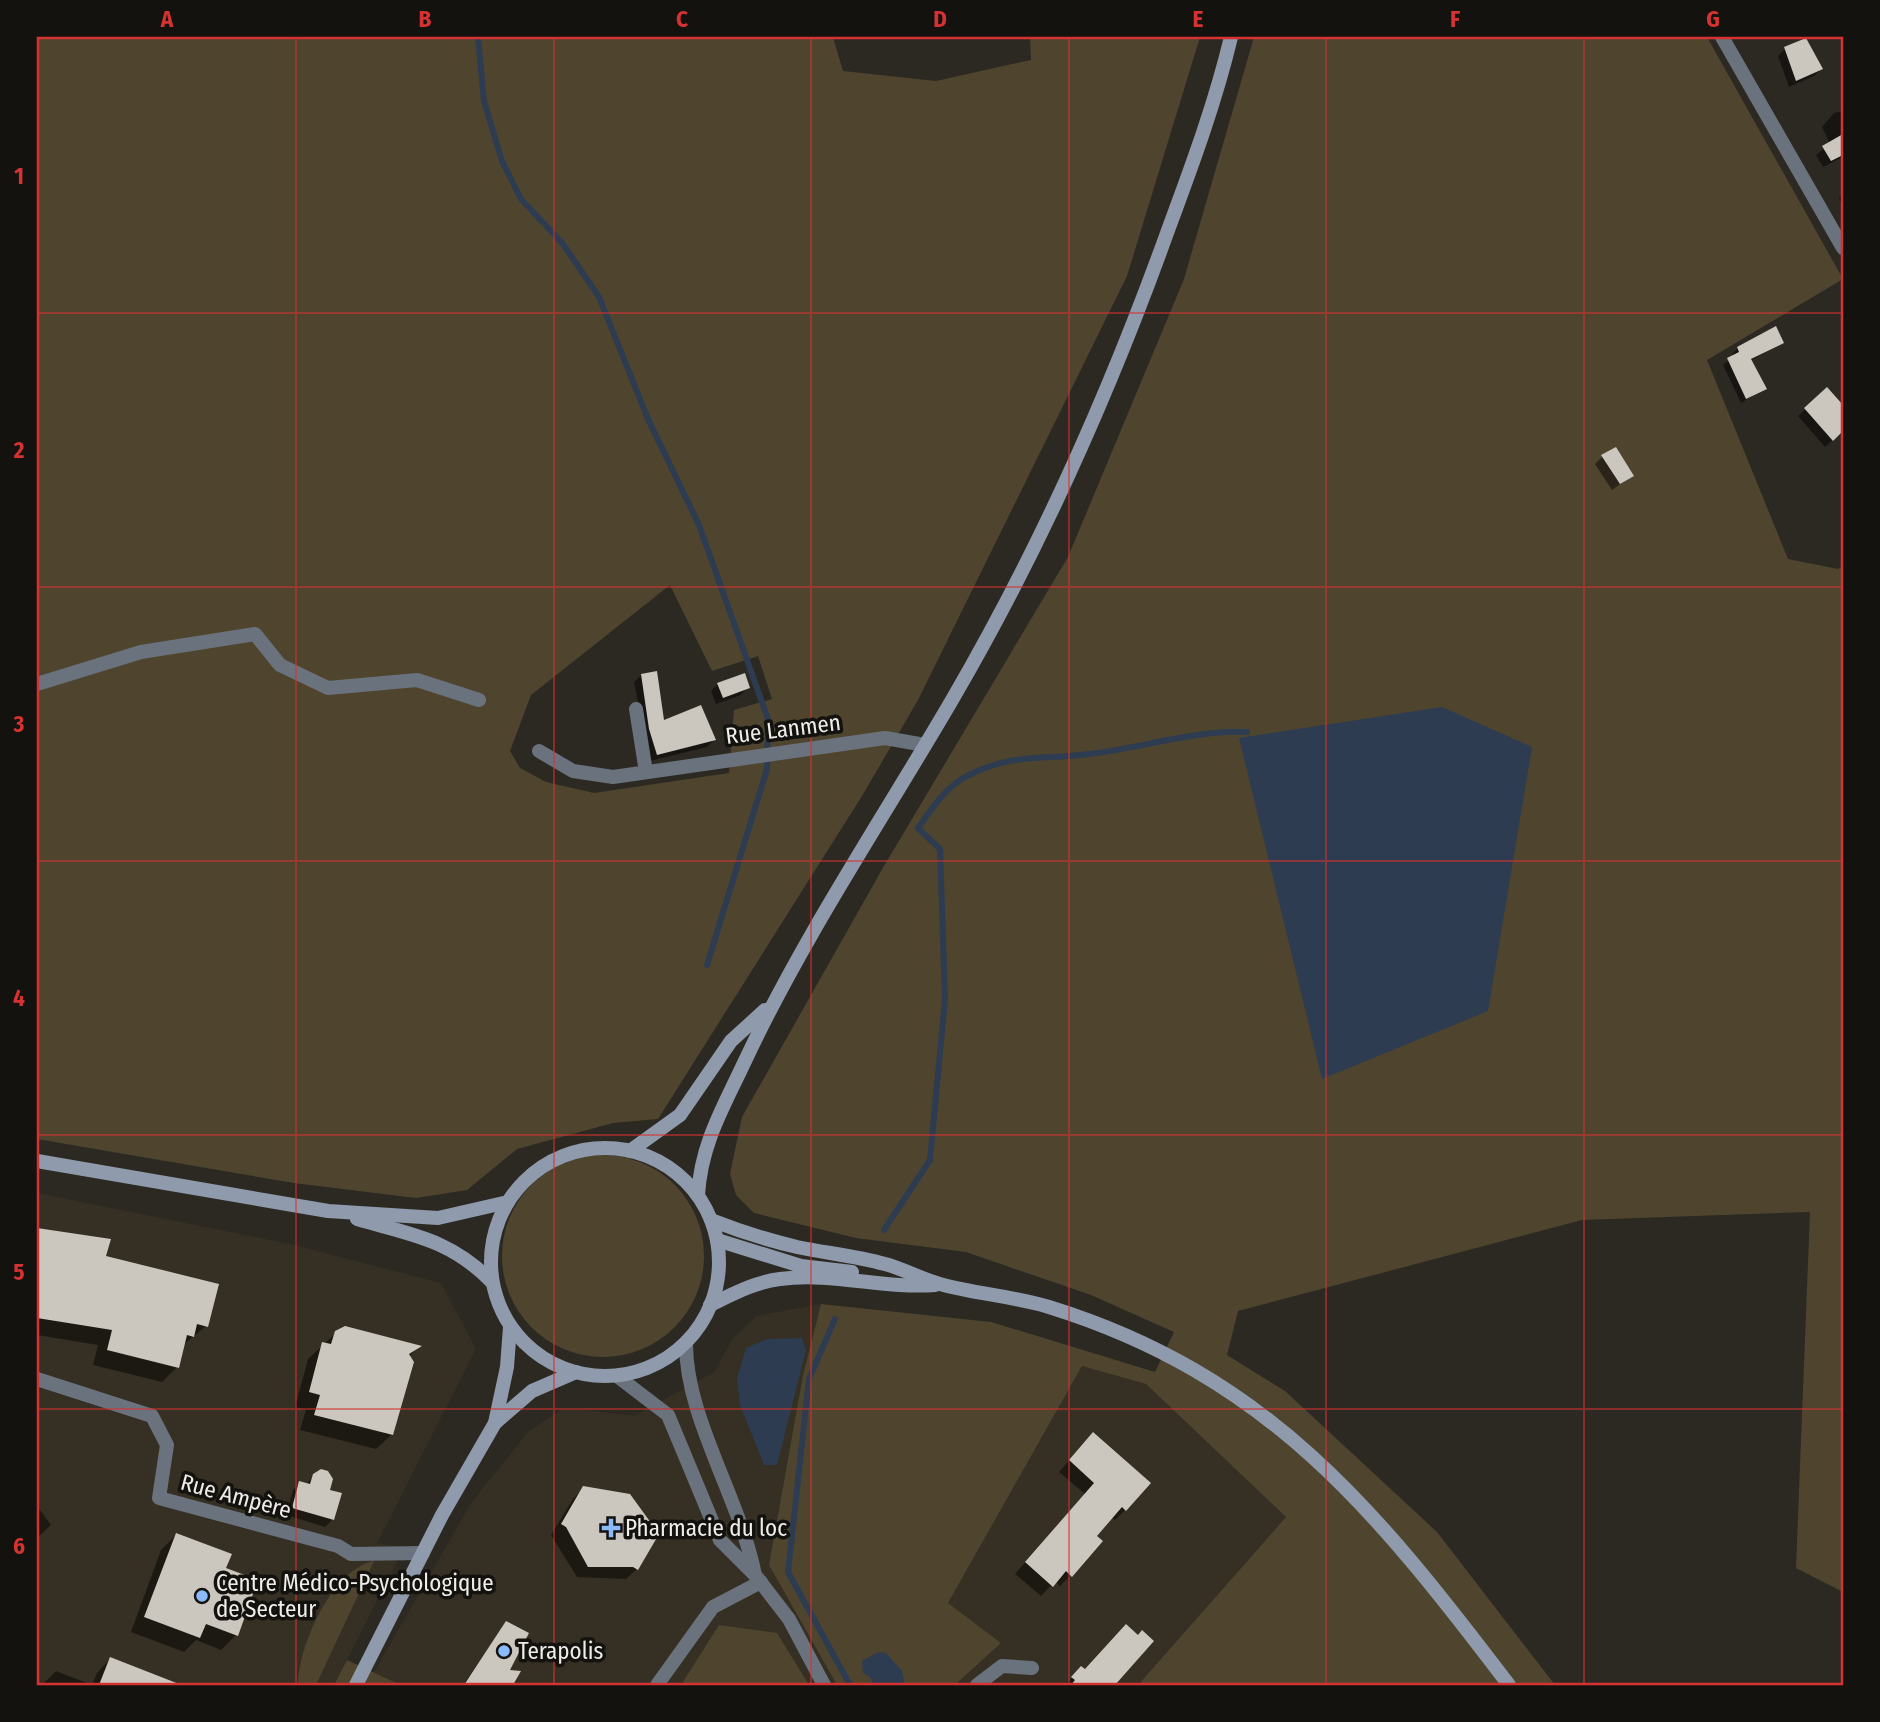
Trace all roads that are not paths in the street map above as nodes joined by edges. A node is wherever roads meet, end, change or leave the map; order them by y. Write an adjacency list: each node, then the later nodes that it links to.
1 (1231, 37): 7 (main road)
2 (1722, 37): 3 (street)
3 (1843, 248)
4 (37, 684): 5 (street)
5 (479, 700)
6 (636, 709): 9 (street)
7 (925, 745): 9 (street, Rue Lanmen); 10 (main road)
8 (539, 751): 9 (street, Rue Lanmen)
9 (646, 772)
10 (771, 1004): 11 (main road); 13 (main road)
11 (630, 1151): 13 (main road); 14 (main road)
12 (37, 1161): 15 (main road)
13 (698, 1195): 16 (main road)
14 (508, 1202): 15 (main road); 19 (main road)
15 (328, 1211): 19 (main road)
16 (711, 1220): 17 (main road); 18 (main road)
17 (717, 1240): 18 (main road); 21 (main road)
18 (909, 1272): 20 (main road)
19 (492, 1282): 22 (main road)
20 (940, 1284): 21 (main road); 35 (main road)
21 (710, 1306): 23 (main road)
22 (510, 1326): 24 (main road); 27 (main road)
23 (686, 1342): 25 (main road); 29 (street)
24 (576, 1373): 25 (main road); 27 (main road)
25 (617, 1376): 29 (street)
26 (37, 1379): 28 (street, Rue Ampère)
27 (495, 1423): 28 (main road)
28 (423, 1553): 31 (main road)
29 (758, 1578): 32 (street); 33 (street)
30 (1032, 1668): 34 (street)
31 (356, 1685)
32 (657, 1685)
33 (824, 1685)
34 (977, 1685)
35 (1509, 1685)

